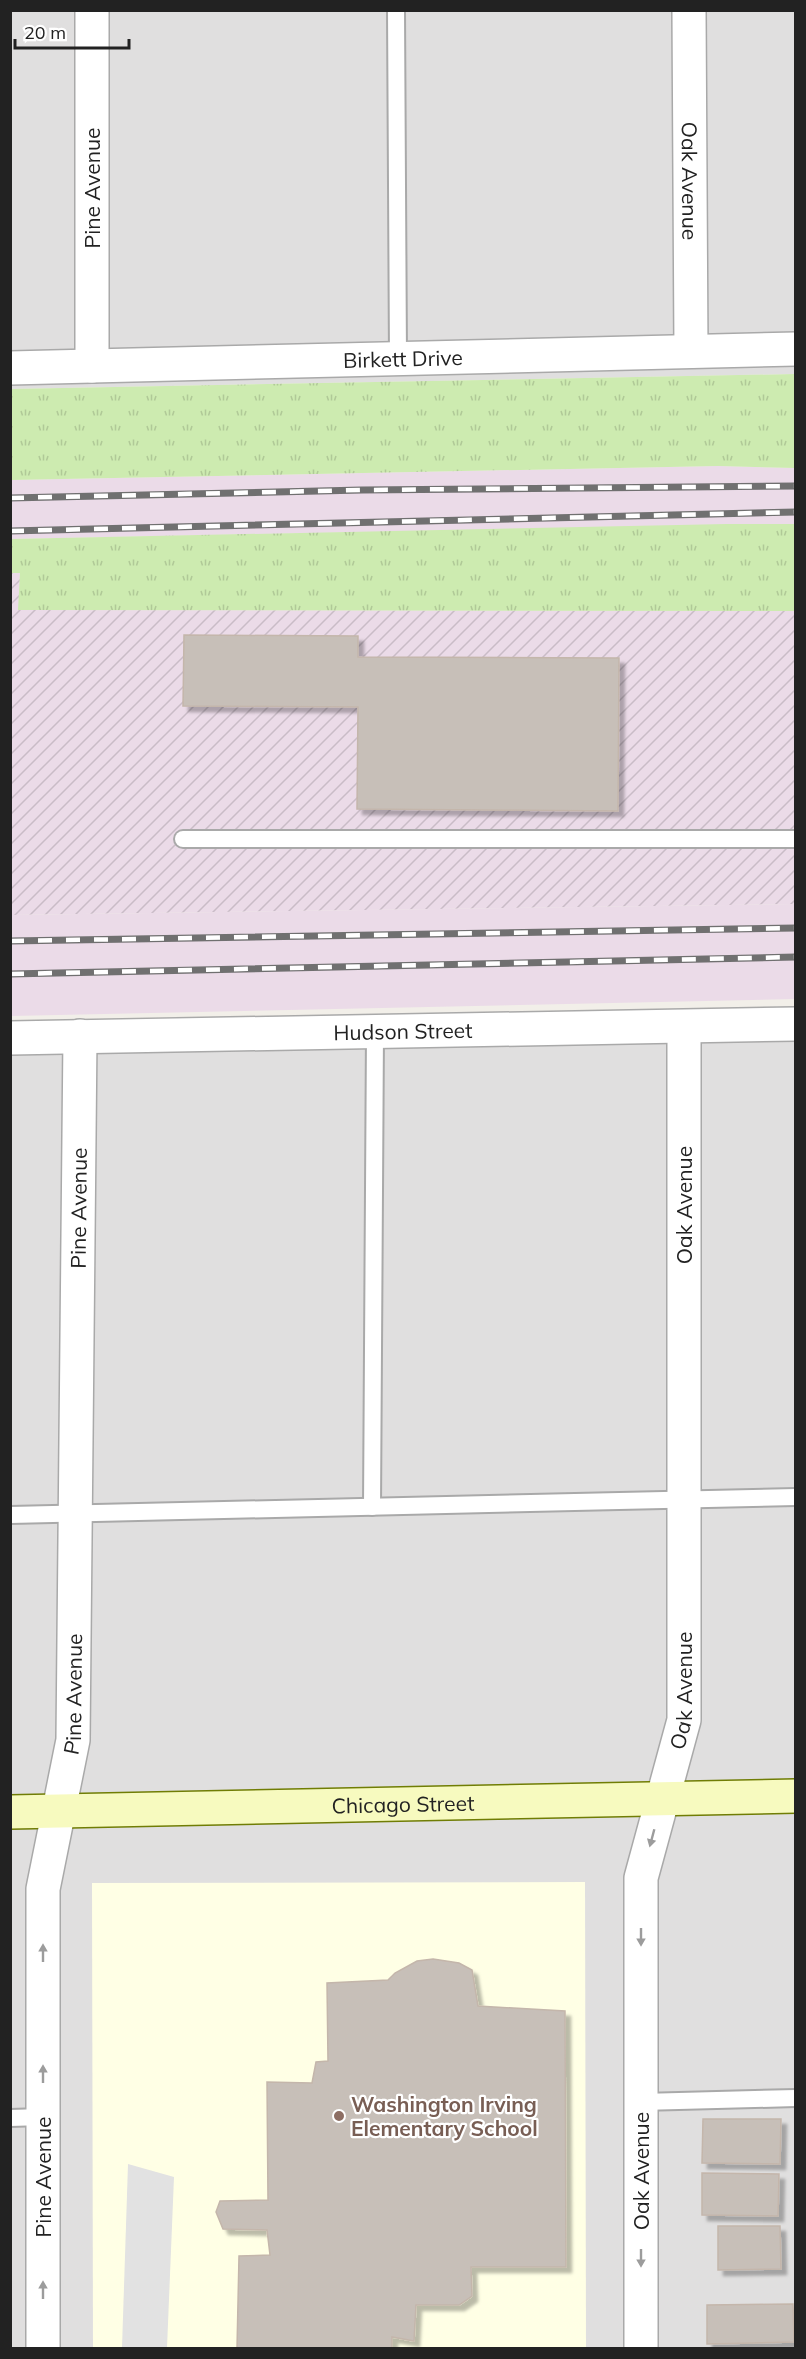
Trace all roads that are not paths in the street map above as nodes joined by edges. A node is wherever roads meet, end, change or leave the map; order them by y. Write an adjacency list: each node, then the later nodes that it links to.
1 (92, 10): 7 (street, Pine Avenue)
2 (396, 10): 6 (lane)
3 (689, 10): 5 (street, Oak Avenue)
4 (795, 349): 5 (street, Birkett Drive)
5 (691, 351): 6 (street, Birkett Drive)
6 (398, 358): 7 (street, Birkett Drive)
7 (92, 366): 8 (street, Birkett Drive)
8 (10, 368)
9 (183, 839): 10 (lane)
10 (795, 839)
11 (795, 1024): 12 (street, Hudson Street)
12 (684, 1027): 13 (street, Hudson Street); 17 (street, Oak Avenue)
13 (375, 1032): 14 (street, Hudson Street); 18 (lane)
14 (80, 1036): 15 (street, Hudson Street); 19 (street, Pine Avenue)
15 (10, 1038)
16 (795, 1497): 17 (lane)
17 (684, 1499): 18 (lane); 22 (street, Oak Avenue)
18 (372, 1507): 19 (lane)
19 (75, 1514): 20 (lane); 23 (street, Pine Avenue)
20 (10, 1515)
21 (795, 1796): 22 (main road, Chicago Street)
22 (663, 1798): 23 (main road, Chicago Street); 26 (street, Oak Avenue, one-way to 26)
23 (59, 1811): 24 (main road, Chicago Street); 27 (street, Pine Avenue, one-way to 23)
24 (10, 1812)
25 (795, 2098): 26 (lane)
26 (641, 2102): 30 (street, Oak Avenue, one-way to 30)
27 (43, 2117): 28 (lane); 29 (street, Pine Avenue, one-way to 27)
28 (10, 2118)
29 (43, 2349)
30 (641, 2349)

